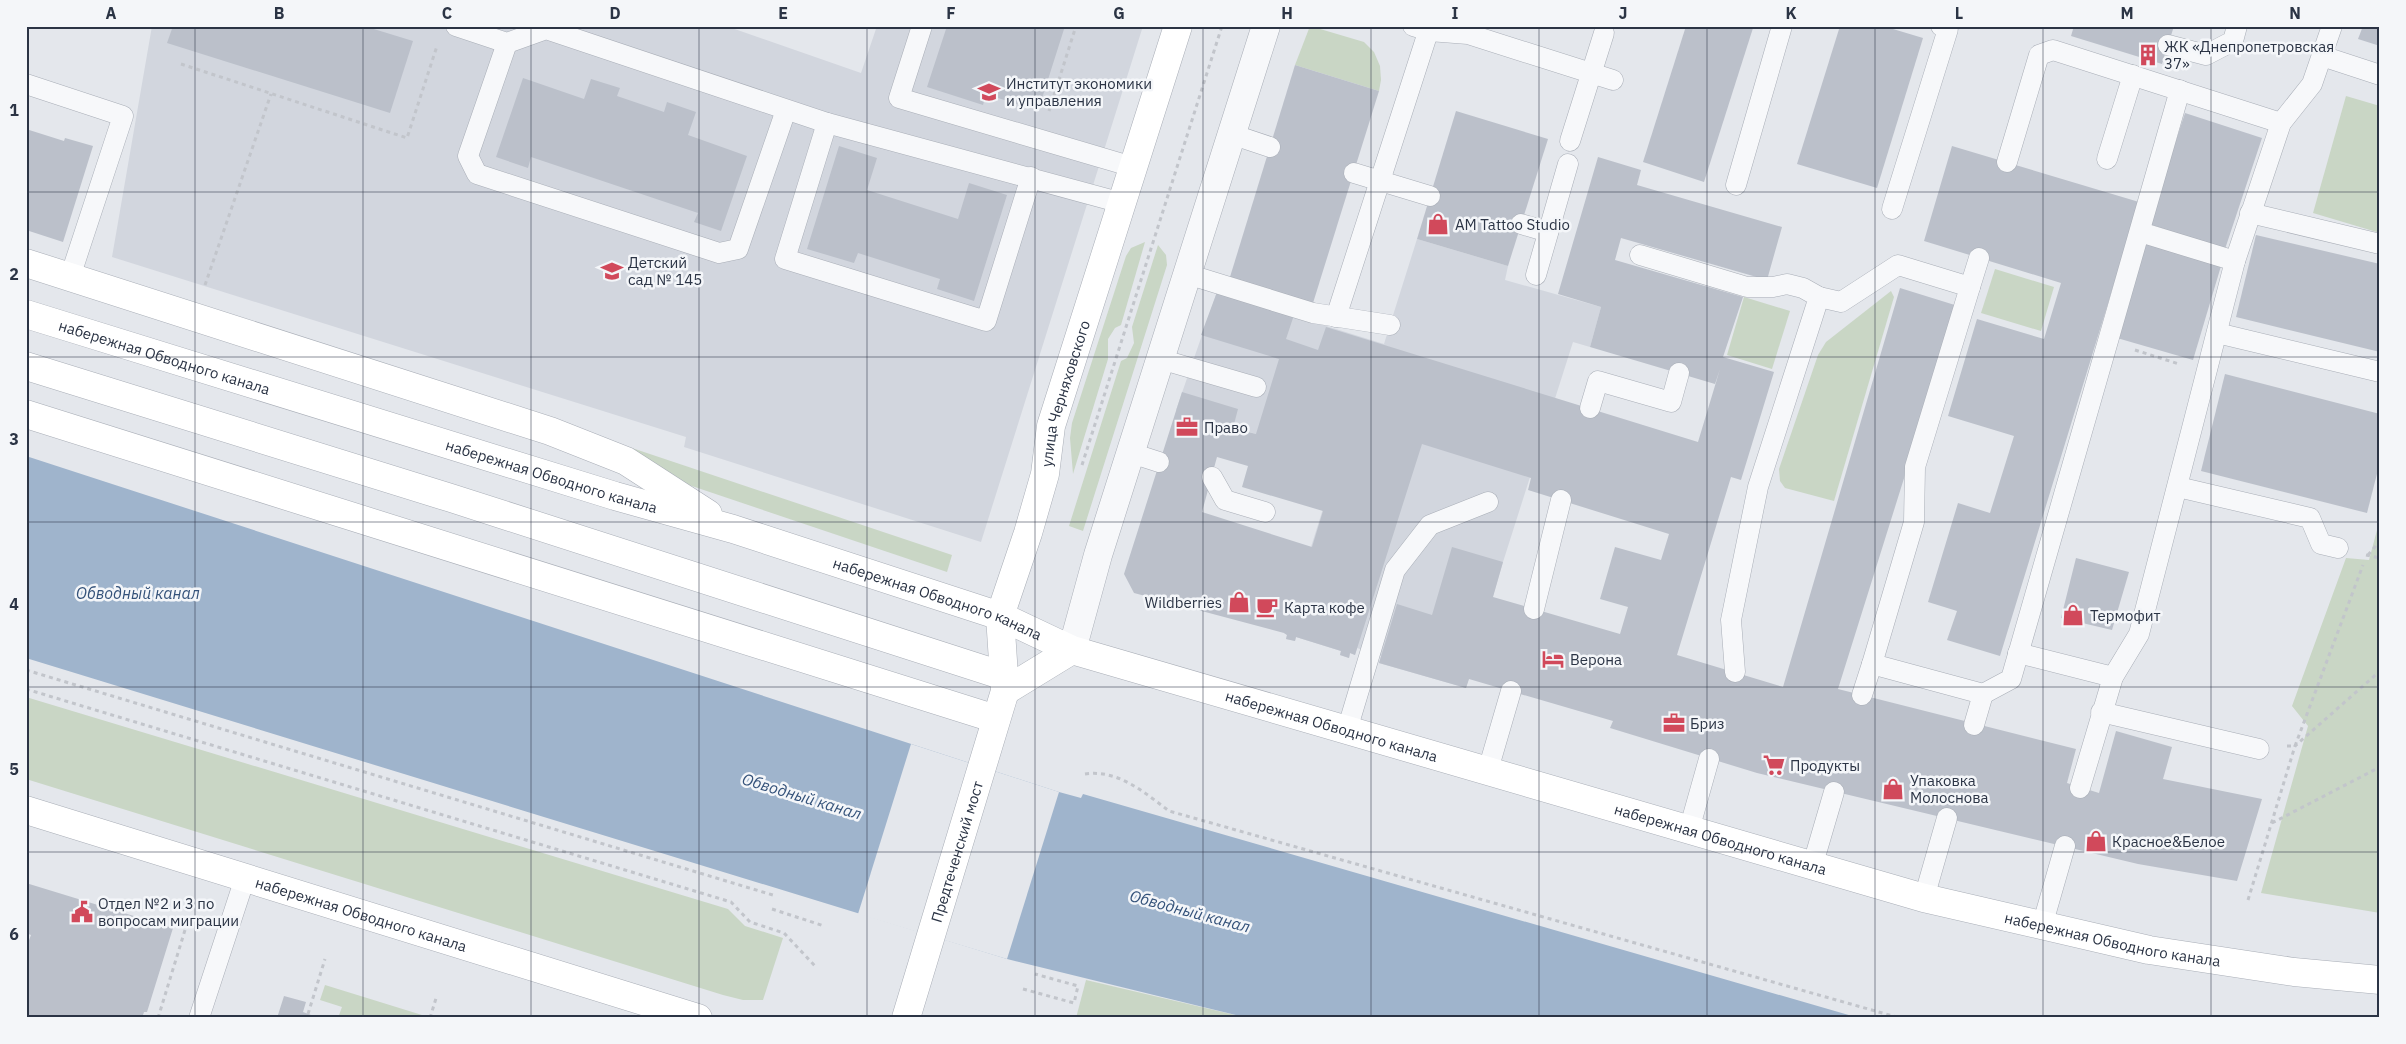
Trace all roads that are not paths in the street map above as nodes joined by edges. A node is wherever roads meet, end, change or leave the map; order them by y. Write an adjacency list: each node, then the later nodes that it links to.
1 (456, 26): 11 (lane)
2 (922, 26): 29 (lane)
3 (1178, 26): 29 (main road, улица Черняховского)
4 (1266, 26): 23 (street)
5 (1782, 26): 33 (lane)
6 (1941, 26): 36 (lane)
7 (2237, 26): 12 (lane)
8 (2332, 26): 13 (lane)
9 (1424, 28): 14 (lane); 32 (lane)
10 (1604, 33): 14 (lane)
11 (507, 43): 20 (lane); 20 (lane)
12 (2168, 45)
13 (2322, 56): 16 (lane); 22 (lane)
14 (1591, 73): 17 (lane); 24 (lane)
15 (2133, 75): 19 (lane); 26 (lane); 27 (lane)
16 (2380, 76)
17 (1613, 80)
18 (26, 84): 48 (lane)
19 (2180, 90): 22 (lane); 40 (lane)
20 (786, 110): 21 (lane)
21 (827, 123): 31 (lane); 31 (lane)
22 (2281, 123): 37 (lane)
23 (1231, 134): 25 (lane); 46 (street)
24 (1570, 141)
25 (1270, 147)
26 (2107, 159)
27 (2007, 162)
28 (1568, 164): 39 (lane)
29 (1133, 167): 35 (main road, улица Черняховского)
30 (1354, 173): 32 (lane)
31 (1031, 177): 35 (lane)
32 (1382, 181): 34 (lane); 52 (lane)
33 (1736, 185)
34 (1430, 196)
35 (1122, 203): 72 (main road, улица Черняховского)
36 (1892, 210)
37 (2250, 213): 41 (lane); 44 (lane)
38 (1521, 224): 39 (lane)
39 (1548, 232): 47 (lane)
40 (2140, 232): 44 (lane); 74 (lane)
41 (2380, 244)
42 (1640, 255): 50 (lane)
43 (1979, 258): 49 (lane)
44 (2235, 261): 54 (lane)
45 (26, 263): 48 (main road)
46 (1187, 274): 52 (lane); 55 (street)
47 (1536, 275)
48 (70, 277): 69 (main road)
49 (1970, 287): 50 (lane); 75 (lane)
50 (1819, 298): 76 (lane)
51 (26, 314): 69 (main road, набережная Обводного канала)
52 (1336, 317): 53 (lane)
53 (1390, 325)
54 (2217, 333): 57 (lane); 65 (lane)
55 (1160, 360): 59 (lane); 62 (street)
56 (26, 366): 78 (main road)
57 (2380, 372)
58 (1679, 373): 60 (lane)
59 (1256, 387)
60 (1590, 408)
61 (26, 414): 83 (main road)
62 (1131, 453): 63 (lane); 73 (street)
63 (1159, 462)
64 (1212, 477): 68 (lane)
65 (2178, 487): 70 (lane); 77 (lane)
66 (1561, 500): 71 (lane)
67 (1488, 502): 85 (lane)
68 (1265, 512)
69 (733, 529): 72 (main road, набережная Обводного канала)
70 (2338, 548)
71 (1534, 609)
72 (1000, 616): 73 (main road, набережная Обводного канала); 78 (main road, улица Черняховского)
73 (1072, 650): 78 (main road, набережная Обводного канала); 85 (main road, набережная Обводного канала)
74 (2018, 653): 77 (lane); 80 (lane)
75 (1872, 664): 80 (lane); 81 (lane)
76 (1735, 672)
77 (2113, 678): 82 (lane)
78 (1004, 683): 83 (main road, улица Черняховского)
79 (1511, 691): 89 (lane)
80 (1983, 694): 84 (lane)
81 (1862, 695)
82 (2101, 712): 86 (lane); 90 (lane)
83 (996, 719): 88 (main road, улица Черняховского)
84 (1974, 724)
85 (1347, 730): 89 (main road, набережная Обводного канала)
86 (2259, 749)
87 (1709, 759): 94 (lane)
88 (982, 767): 103 (main road, Предтеченский мост)
89 (1488, 770): 94 (main road, набережная Обводного канала)
90 (2080, 788)
91 (1834, 792): 96 (lane)
92 (26, 810): 97 (main road, набережная Обводного канала)
93 (1946, 818): 98 (lane)
94 (1688, 830): 96 (main road, набережная Обводного канала)
95 (2064, 846): 99 (lane)
96 (1812, 866): 98 (main road, набережная Обводного канала)
97 (245, 878): 101 (lane); 102 (main road, набережная Обводного канала)
98 (1924, 898): 99 (main road, набережная Обводного канала)
99 (2042, 926): 100 (main road, набережная Обводного канала)
100 (2380, 980)
101 (199, 1018)
102 (698, 1018)
103 (906, 1018)

